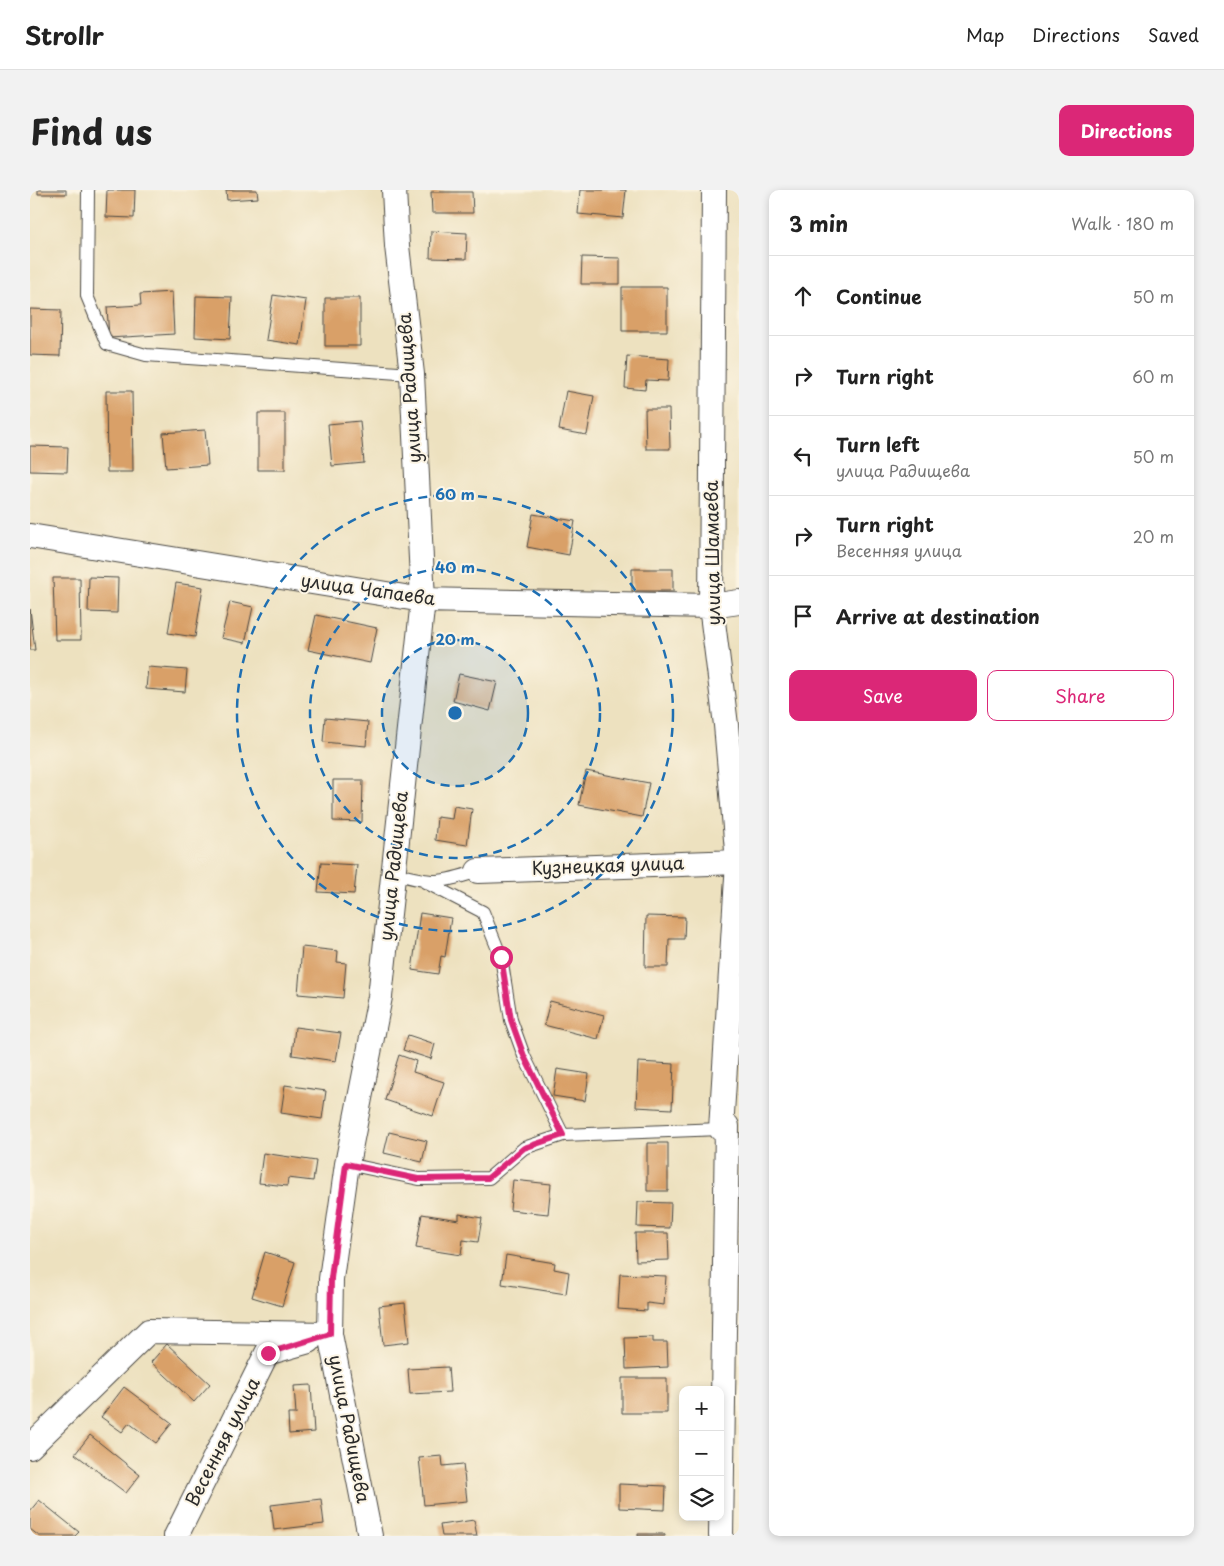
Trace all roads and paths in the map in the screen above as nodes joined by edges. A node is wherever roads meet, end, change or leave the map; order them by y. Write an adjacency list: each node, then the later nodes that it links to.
1 (88, 190): 4 (lane)
2 (394, 190): 4 (street, улица Радищева)
3 (714, 190): 8 (street, улица Шамаева)
4 (412, 374): 6 (street, улица Радищева)
5 (30, 536): 6 (street, улица Чапаева)
6 (423, 600): 8 (street, улица Чапаева); 12 (street, улица Радищева)
7 (739, 602): 8 (street, улица Чапаева)
8 (711, 606): 9 (street, улица Шамаева)
9 (733, 725): 10 (street, улица Шамаева)
10 (738, 862): 11 (street, Кузнецкая улица); 14 (street, улица Шамаева)
11 (478, 871): 13 (lane)
12 (394, 872): 13 (lane); 16 (street, улица Радищева)
13 (425, 882): 15 (lane)
14 (729, 1128): 15 (lane); 21 (street, улица Шамаева)
15 (563, 1135): 16 (lane)
16 (346, 1164): 17 (street, улица Радищева)
17 (330, 1334): 18 (street); 19 (street, Весенняя улица); 20 (street, улица Радищева)
18 (30, 1447)
19 (176, 1536)
20 (370, 1536)
21 (721, 1536)

